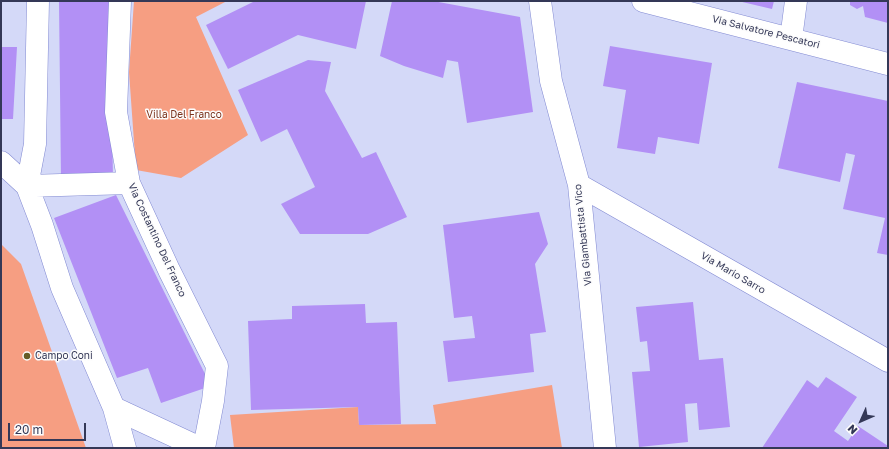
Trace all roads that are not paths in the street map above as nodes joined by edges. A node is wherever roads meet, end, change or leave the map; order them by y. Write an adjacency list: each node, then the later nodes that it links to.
1 (38, 1): 11 (street)
2 (120, 1): 9 (street, Via Costantino Del Franco)
3 (540, 1): 10 (street, Via Giambattista Vico)
4 (643, 1): 6 (street, Via Salvatore Pescatori)
5 (796, 1): 6 (street)
6 (791, 39): 7 (street, Via Salvatore Pescatori)
7 (888, 64)
8 (1, 162): 11 (street)
9 (130, 183): 11 (street); 16 (street, Via Costantino Del Franco)
10 (579, 185): 12 (street, Via Mario Sarro); 17 (street, Via Giambattista Vico)
11 (27, 186): 13 (street)
12 (888, 361)
13 (114, 408): 14 (street); 15 (street)
14 (125, 448)
15 (200, 448)
16 (204, 448)
17 (605, 448)

